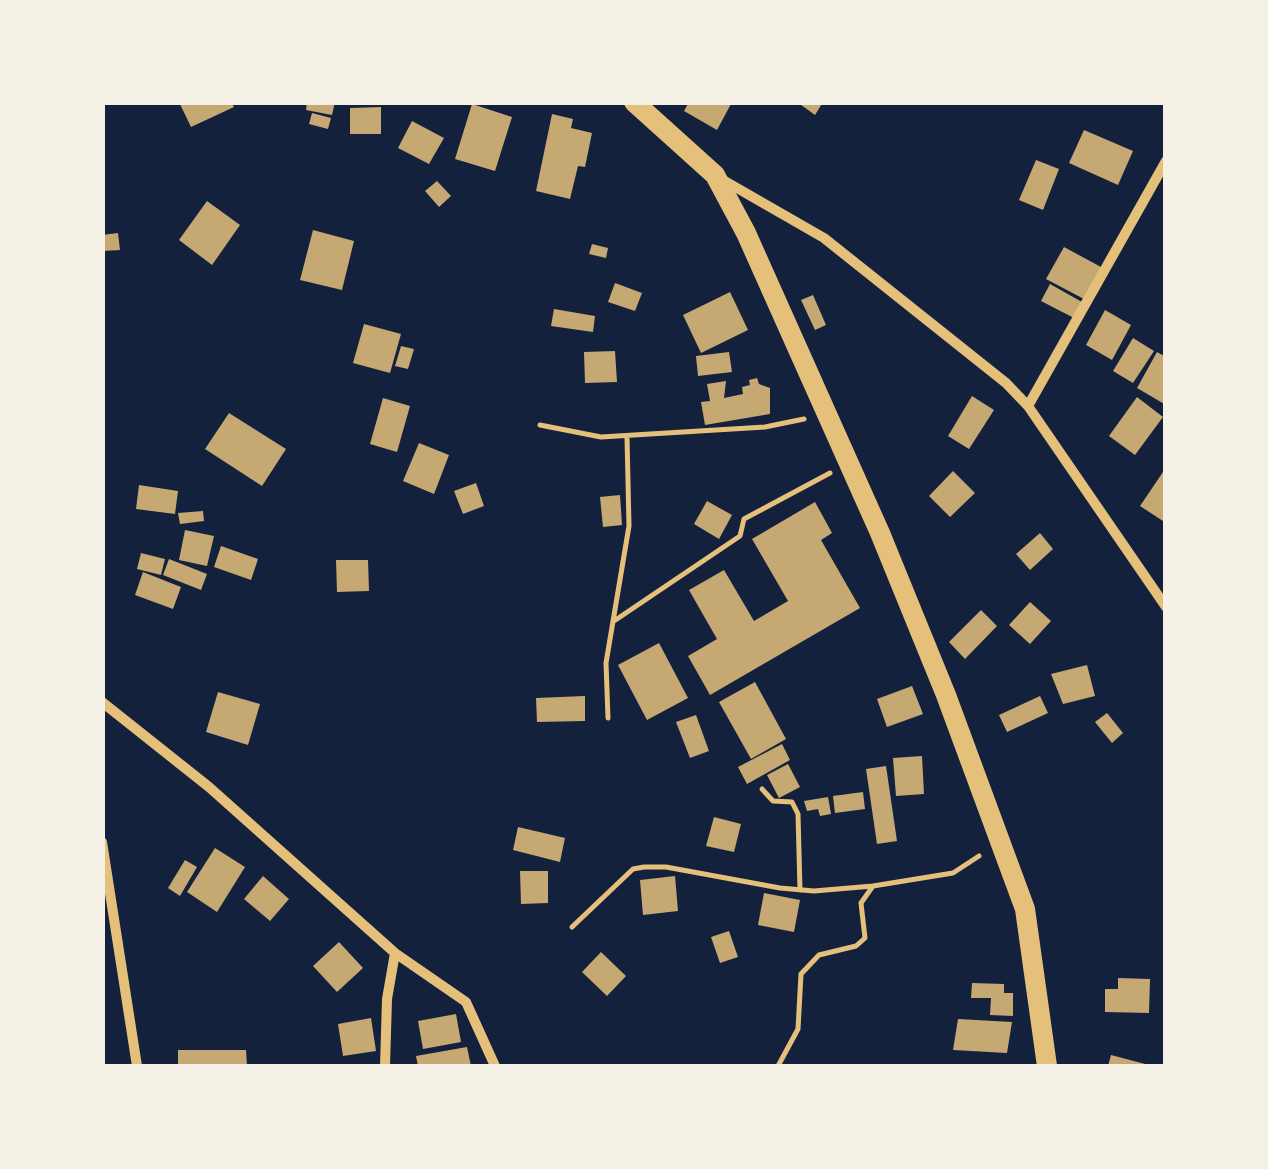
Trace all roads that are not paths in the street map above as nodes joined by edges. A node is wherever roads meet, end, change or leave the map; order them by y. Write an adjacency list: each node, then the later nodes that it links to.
1 (634, 102): 3 (main road)
2 (1166, 162): 4 (street)
3 (716, 175): 4 (street); 12 (main road)
4 (1028, 406): 5 (street)
5 (1166, 606)
6 (102, 702): 8 (street)
7 (102, 842): 9 (street)
8 (395, 952): 10 (street); 11 (street)
9 (137, 1066)
10 (385, 1066)
11 (495, 1066)
12 (1047, 1066)

